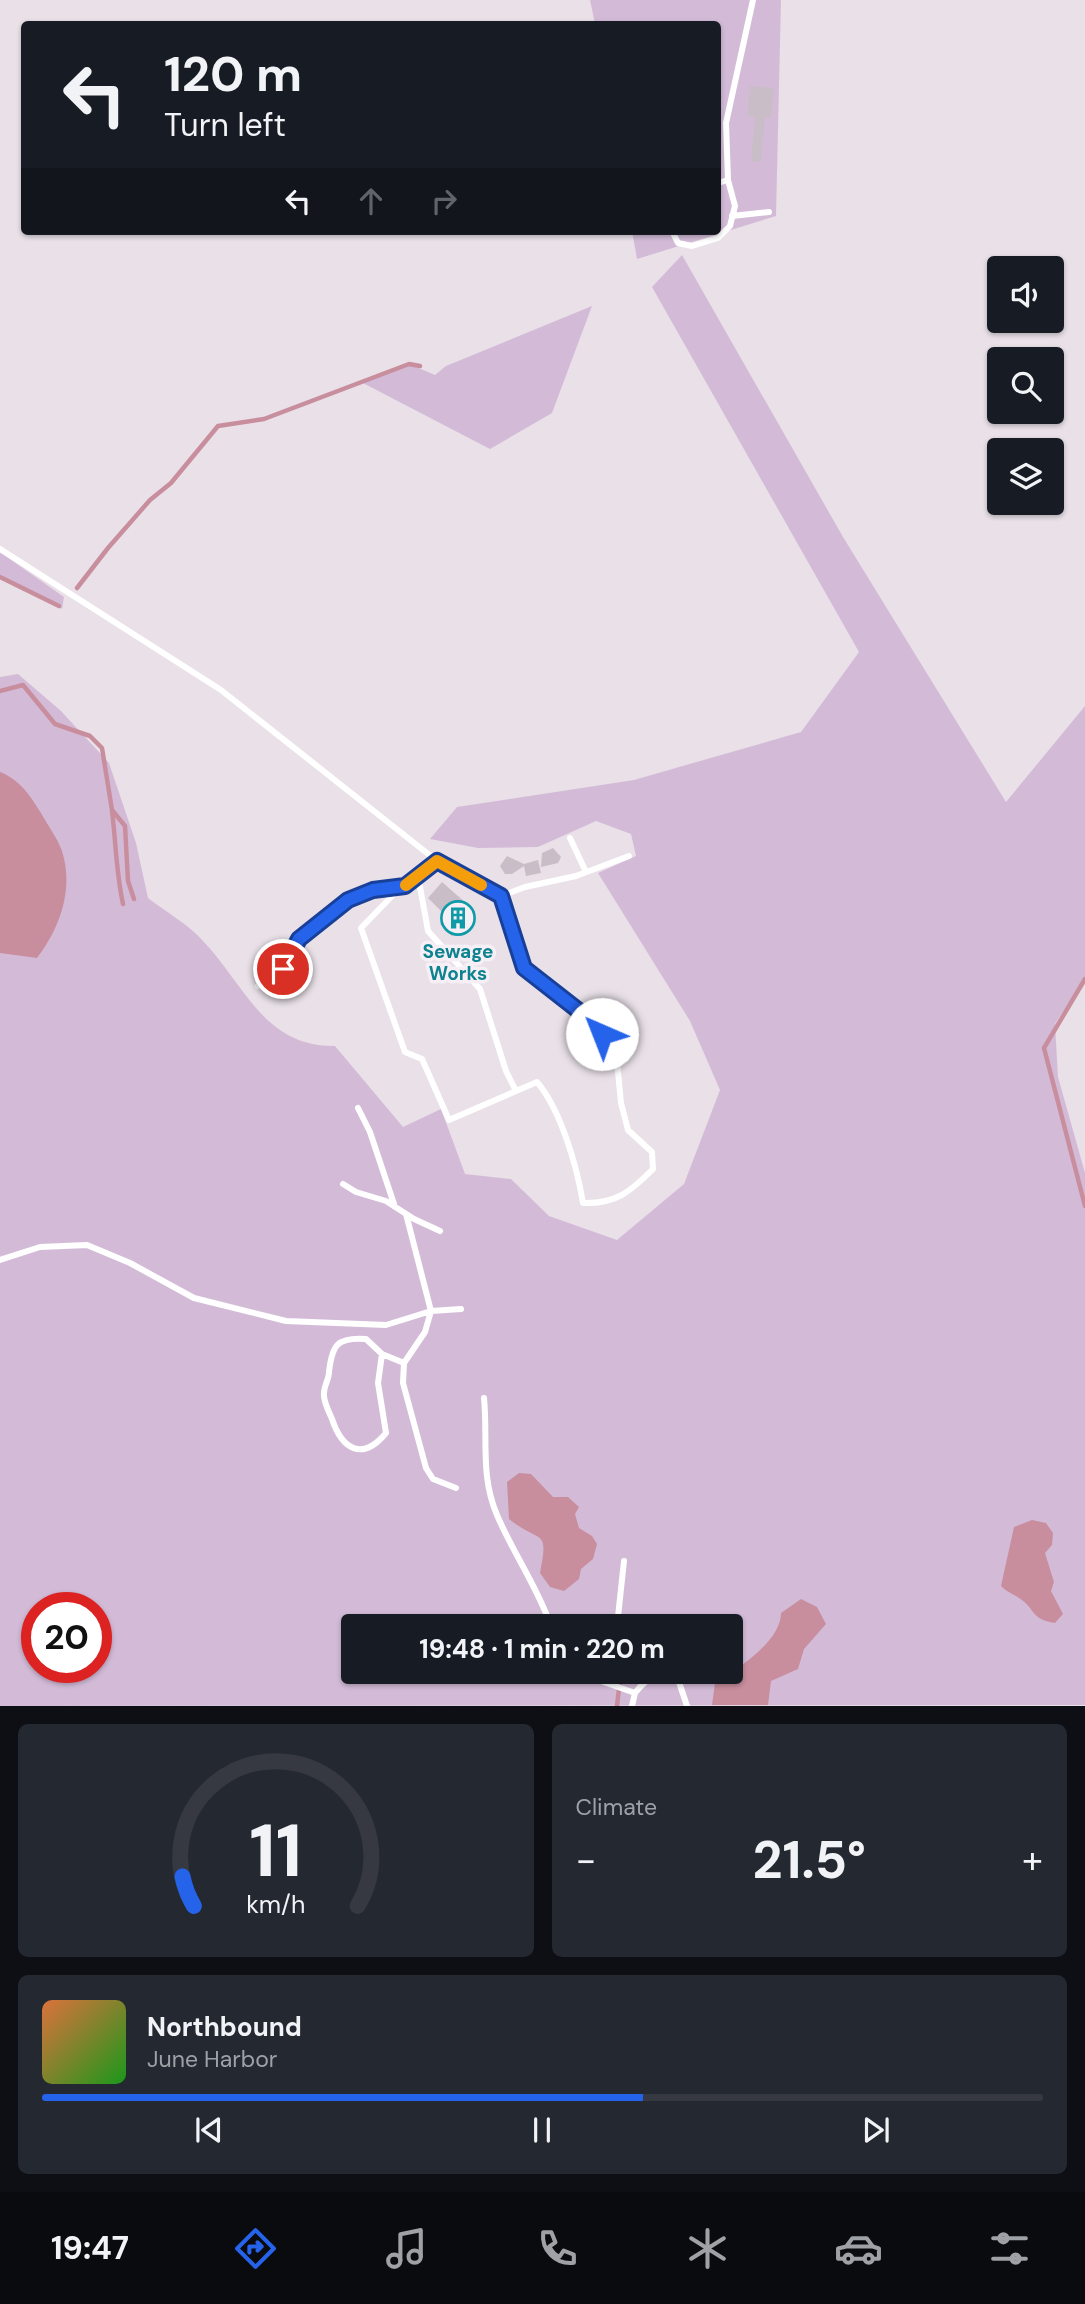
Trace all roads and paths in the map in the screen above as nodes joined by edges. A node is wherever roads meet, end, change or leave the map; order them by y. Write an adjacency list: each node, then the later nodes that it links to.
1 (752, 0): 2 (lane)
2 (727, 180): 3 (lane); 5 (lane)
3 (721, 182)
4 (769, 212): 5 (lane)
5 (732, 216): 8 (lane)
6 (674, 235): 7 (lane)
7 (721, 235)
8 (721, 235)
9 (0, 549): 12 (lane)
10 (570, 838): 13 (lane)
11 (629, 856): 13 (lane)
12 (437, 861): 14 (lane); 16 (lane)
13 (586, 872): 16 (lane)
14 (418, 876): 15 (lane); 18 (lane)
15 (405, 886): 17 (lane); 18 (lane)
16 (501, 896): 18 (lane)
17 (258, 986)
18 (516, 1091)
19 (358, 1108): 21 (lane)
20 (343, 1184): 21 (lane)
21 (394, 1206): 22 (lane)
22 (406, 1214): 23 (lane); 26 (lane)
23 (440, 1231)
24 (0, 1260): 26 (lane)
25 (461, 1310): 26 (lane)
26 (431, 1311): 28 (lane)
27 (382, 1354): 27 (lane); 28 (lane)
28 (404, 1363): 30 (lane)
29 (484, 1398): 32 (lane)
30 (456, 1488)
31 (624, 1561): 33 (lane)
32 (546, 1614)
33 (618, 1614)
34 (610, 1684): 35 (lane)
35 (633, 1692): 36 (lane); 37 (lane)
36 (632, 1706)
37 (687, 1706)

